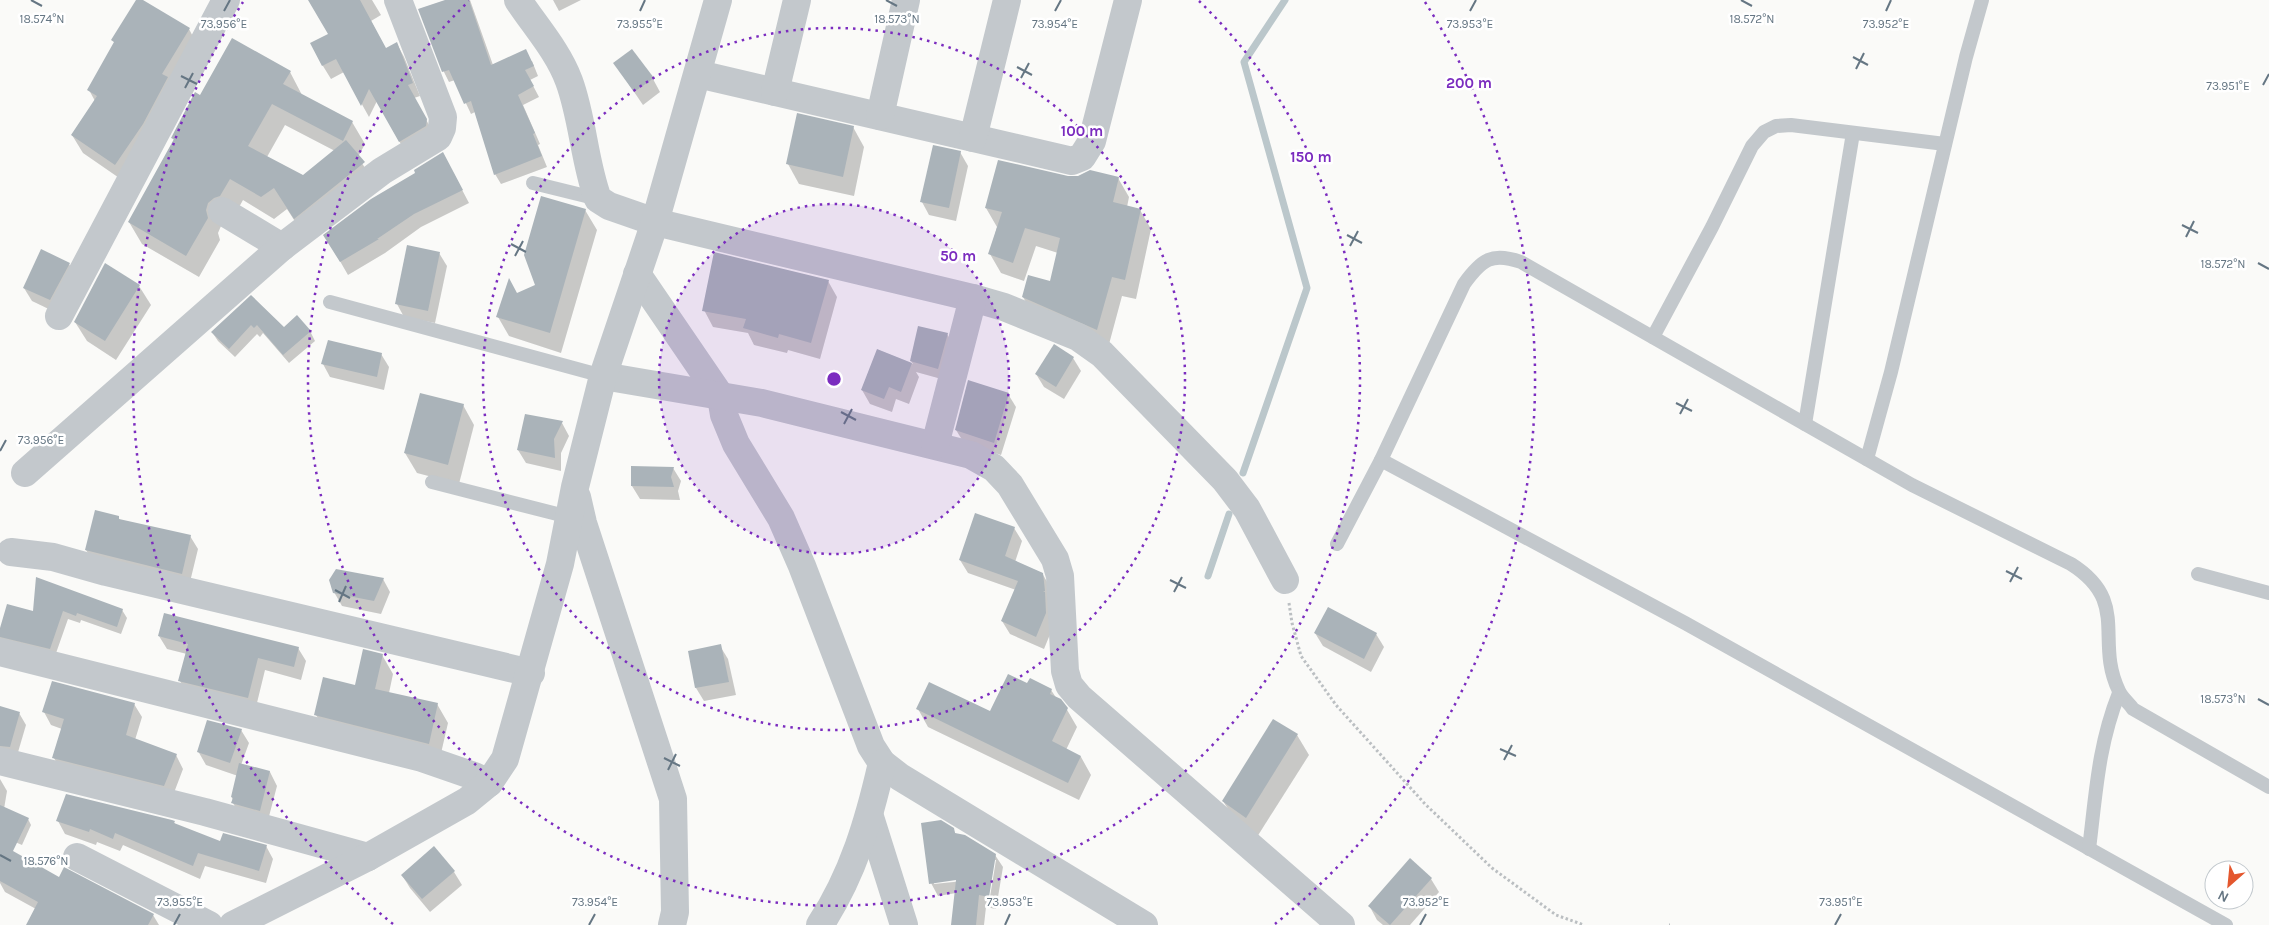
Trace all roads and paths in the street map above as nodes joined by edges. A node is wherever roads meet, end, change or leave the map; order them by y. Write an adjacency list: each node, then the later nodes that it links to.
1 (226, 0): 24 (street)
2 (398, 0): 20 (street)
3 (518, 0): 17 (street)
4 (718, 0): 10 (street)
5 (797, 0): 11 (street)
6 (906, 0): 12 (street)
7 (1007, 0): 14 (street)
8 (1128, 0): 14 (street)
9 (1982, 0): 15 (lane)
10 (698, 74): 11 (street); 19 (street)
11 (775, 92): 12 (street)
12 (880, 116): 14 (street)
13 (1853, 133): 15 (lane); 25 (lane); 28 (lane)
14 (973, 138)
15 (1945, 144): 30 (lane)
16 (533, 183): 17 (lane)
17 (598, 199): 19 (street)
18 (222, 211): 20 (street)
19 (655, 222): 21 (street); 22 (street)
20 (282, 247): 32 (street)
21 (637, 274): 26 (street); 27 (street)
22 (973, 298): 29 (street); 39 (street)
23 (330, 302): 26 (lane)
24 (59, 316)
25 (1653, 338): 28 (lane); 31 (lane)
26 (603, 376): 27 (street); 34 (street)
27 (721, 397): 29 (street); 45 (street)
28 (1805, 424): 30 (lane)
29 (935, 446): 58 (street)
30 (1867, 459): 43 (lane)
31 (1381, 460): 36 (lane); 49 (lane)
32 (25, 473)
33 (432, 482): 35 (lane)
34 (575, 487): 35 (street); 54 (street)
35 (569, 517): 42 (street)
36 (1337, 544)
37 (11, 552): 42 (street)
38 (2198, 574): 40 (lane)
39 (1285, 580): 59 (path)
40 (2269, 593)
41 (0, 652): 46 (street)
42 (531, 673): 46 (street)
43 (2119, 693): 47 (lane); 49 (lane)
44 (0, 761): 51 (street)
45 (882, 763): 48 (street); 57 (street)
46 (489, 783): 51 (street)
47 (2269, 788)
48 (870, 817): 55 (street); 56 (street)
49 (2089, 849): 60 (lane)
50 (77, 857): 53 (street)
51 (368, 857): 52 (street)
52 (251, 921)
53 (209, 925)
54 (672, 925)
55 (820, 925)
56 (904, 925)
57 (1144, 925)
58 (1341, 925)
59 (1584, 925)
60 (2226, 925)

